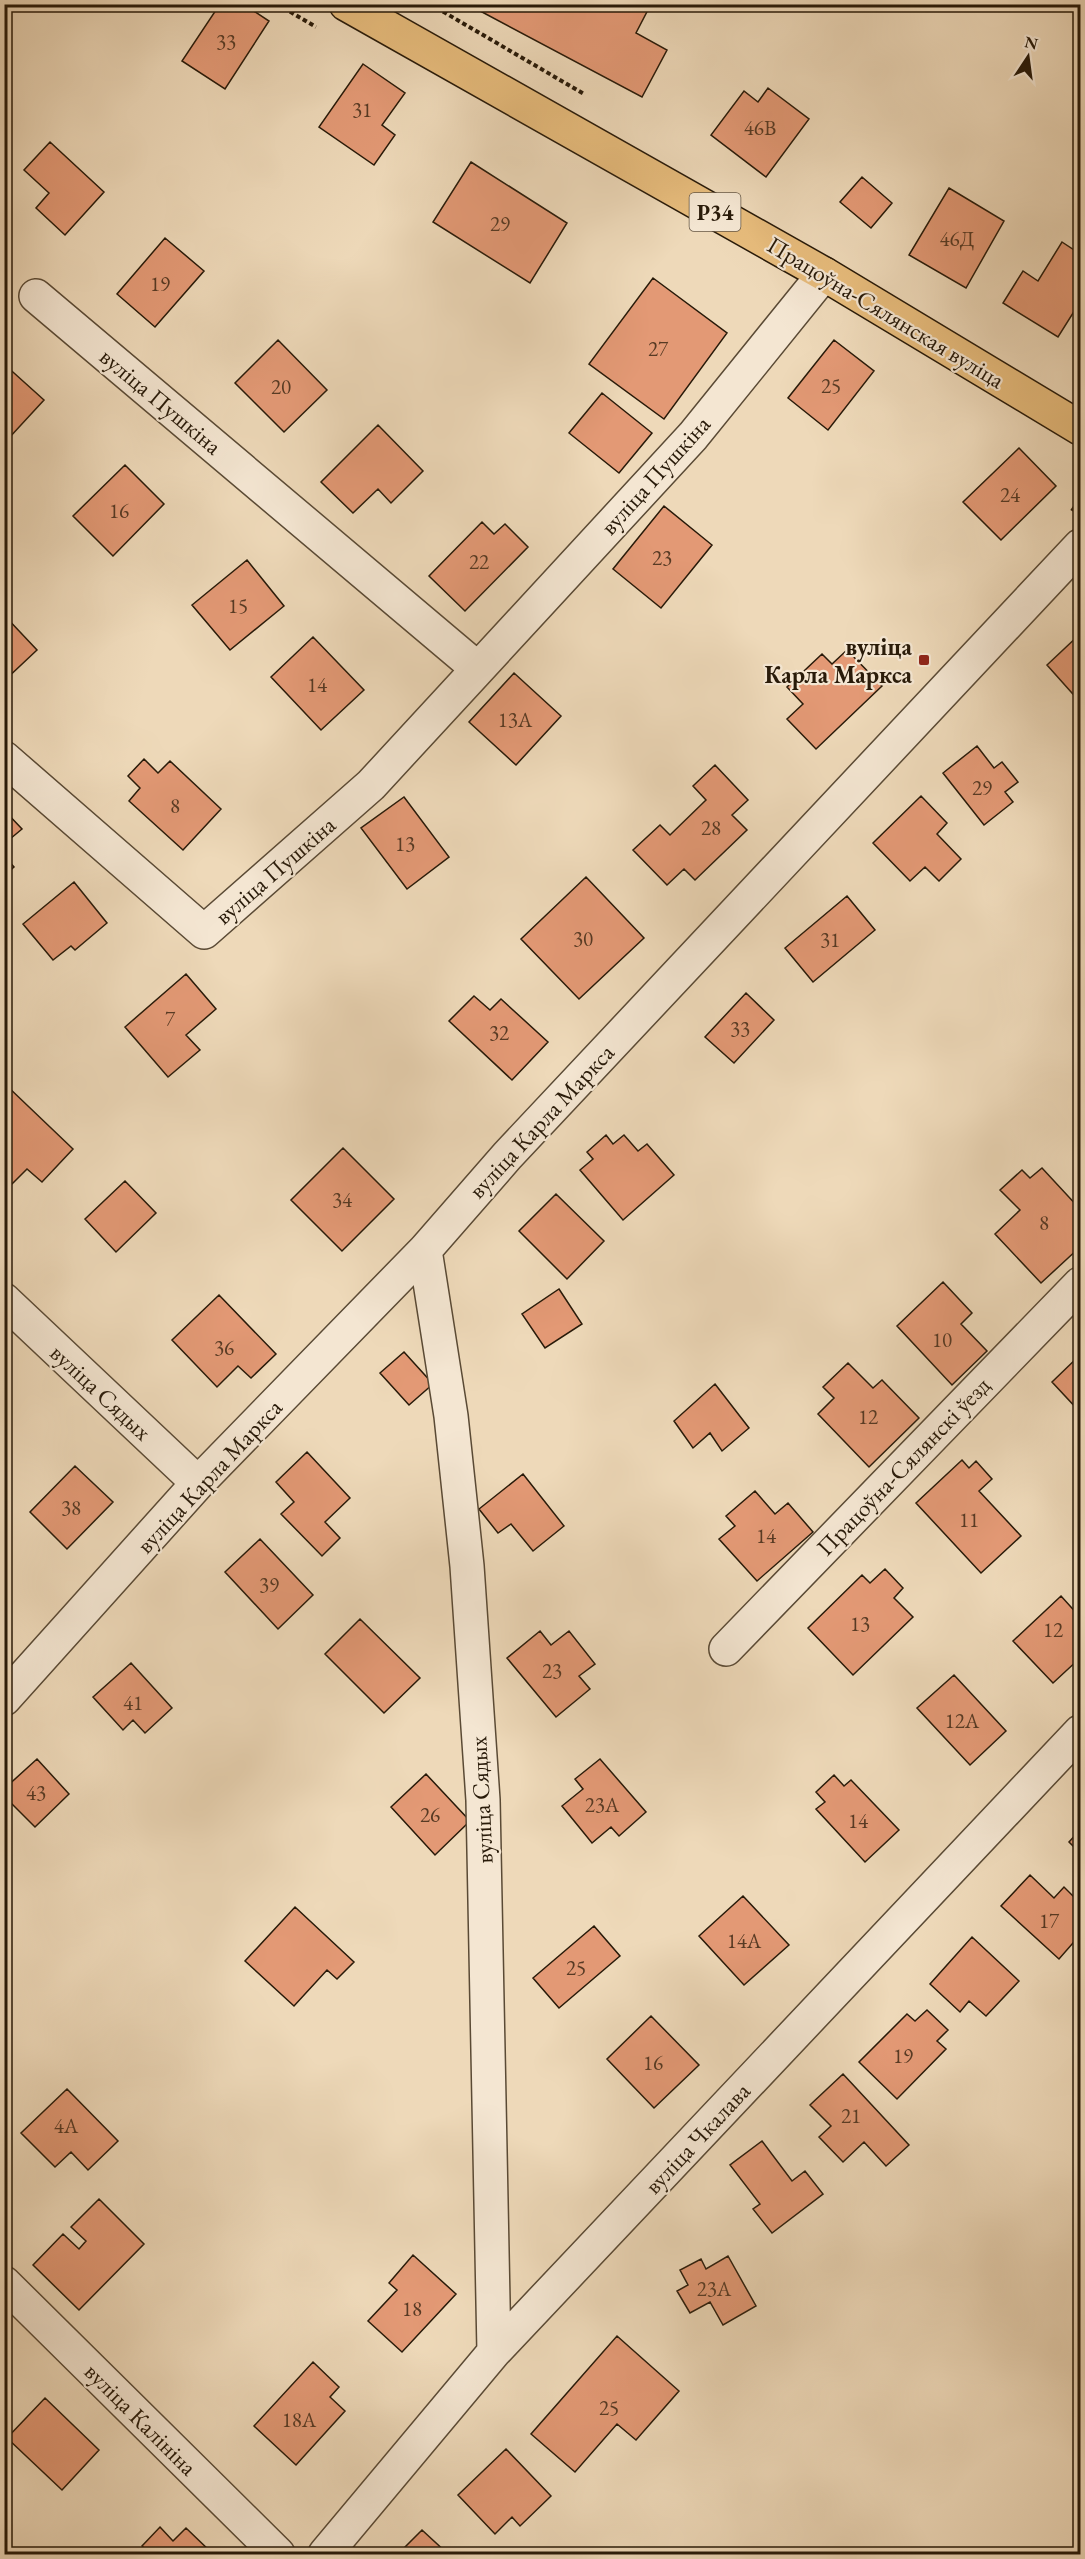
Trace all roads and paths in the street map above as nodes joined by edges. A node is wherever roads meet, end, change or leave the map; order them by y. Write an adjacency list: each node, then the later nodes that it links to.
1 (346, 4): 2 (main road, Працоўна-Сялянская вуліца / Р34)
2 (824, 274): 4 (main road, Працоўна-Сялянская вуліца / Р34); 6 (street, вуліца Пушкіна)
3 (36, 296): 6 (street, вуліца Пушкіна)
4 (1080, 428)
5 (1080, 546): 8 (street, вуліца Карла Маркса)
6 (478, 669): 7 (street, вуліца Пушкіна)
7 (4, 758)
8 (425, 1251): 11 (street, вуліца Карла Маркса); 16 (street, вуліца Сядых)
9 (1080, 1284): 12 (street, Працоўна-Сялянскі ўезд)
10 (4, 1300): 11 (street, вуліца Сядых)
11 (198, 1483): 13 (street, вуліца Карла Маркса)
12 (726, 1649)
13 (4, 1699)
14 (1080, 1732): 16 (street, вуліца Чкалава)
15 (4, 2283): 17 (street, вуліца Калініна)
16 (494, 2352): 18 (street, вуліца Чкалава)
17 (278, 2554)
18 (325, 2554)

